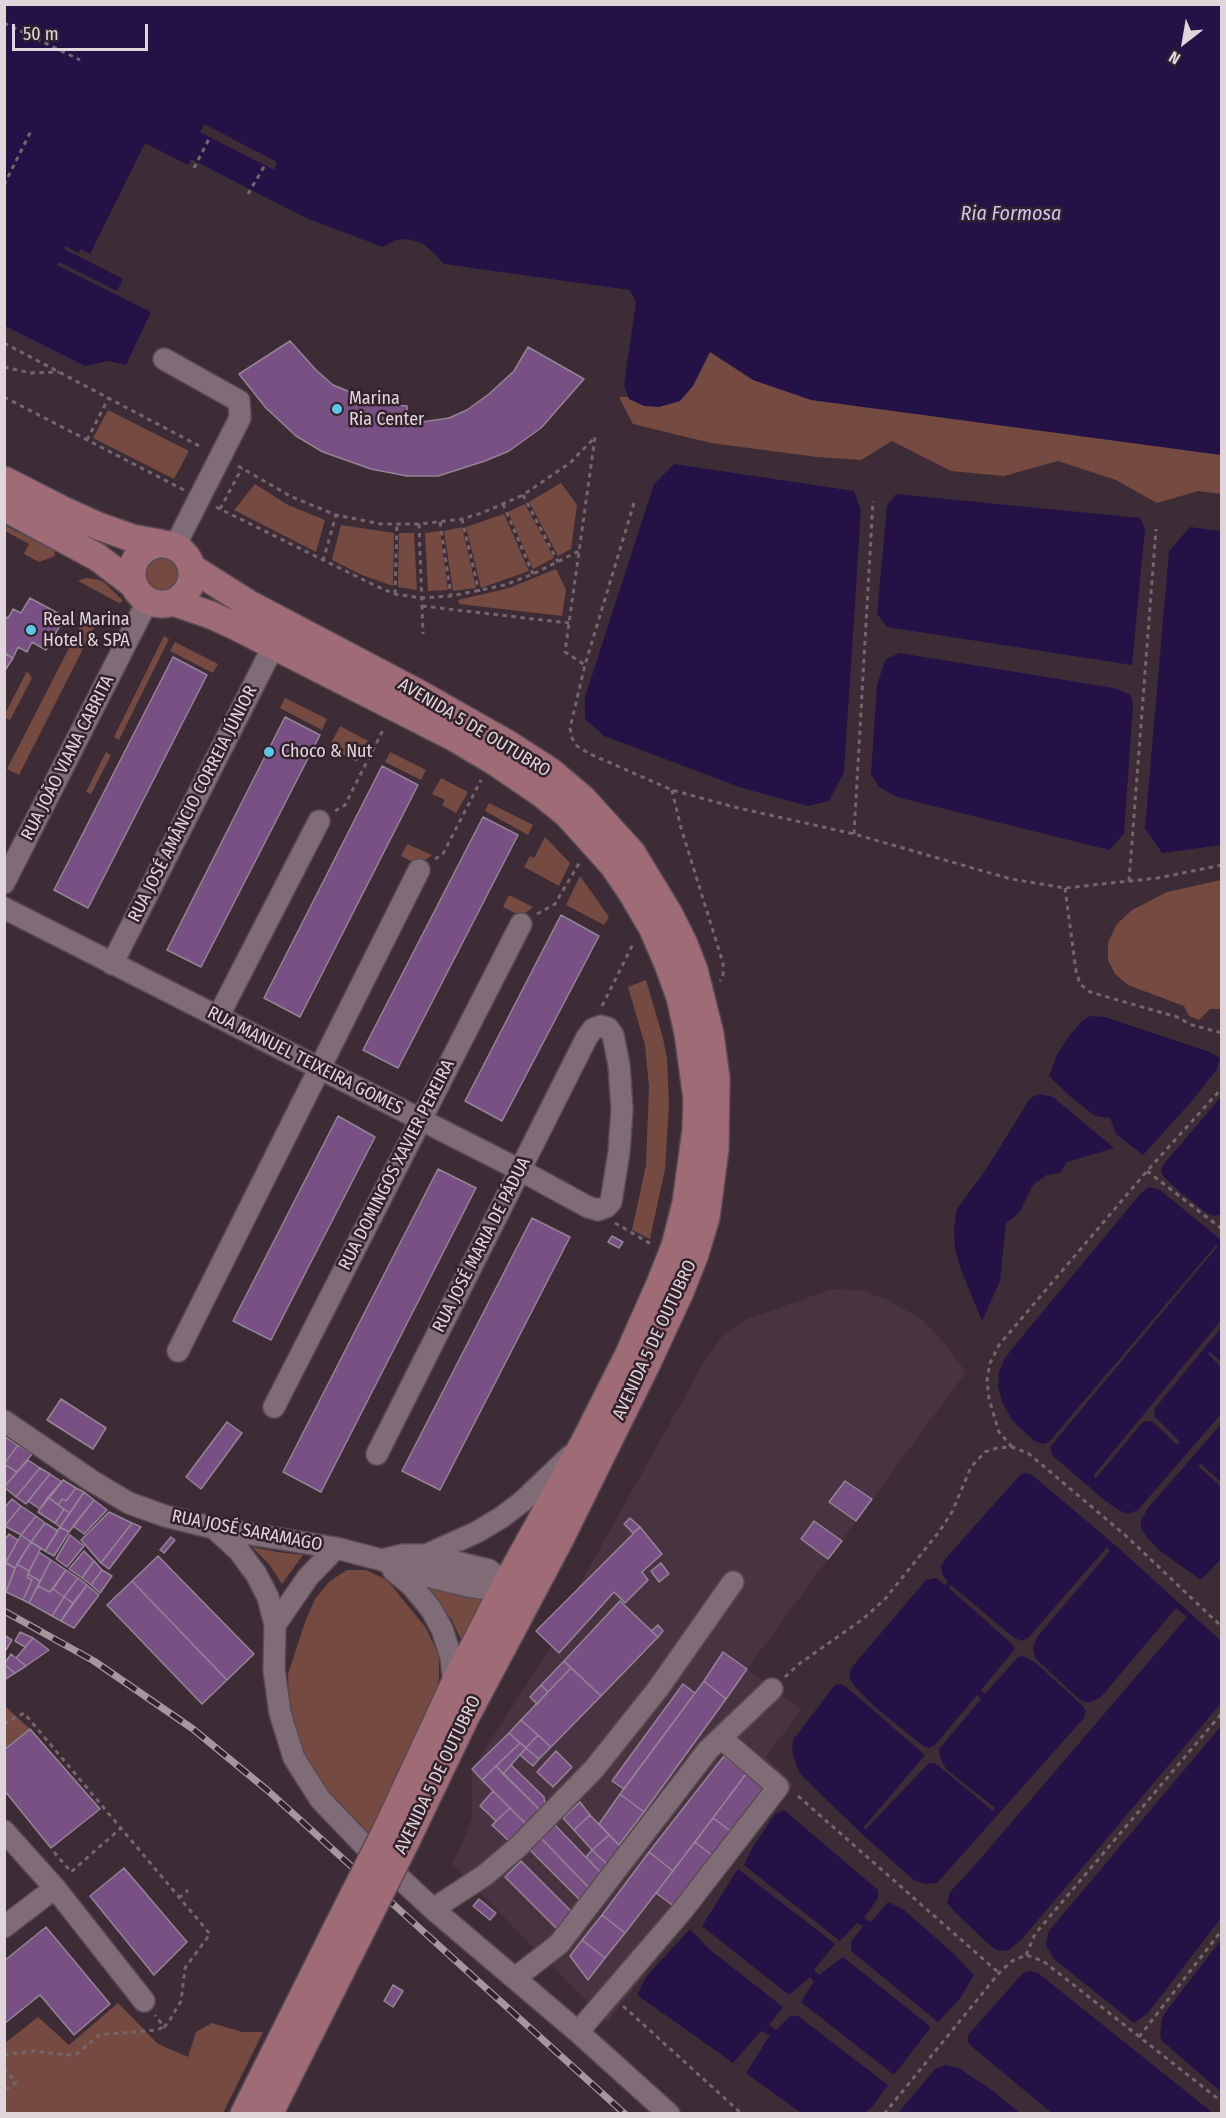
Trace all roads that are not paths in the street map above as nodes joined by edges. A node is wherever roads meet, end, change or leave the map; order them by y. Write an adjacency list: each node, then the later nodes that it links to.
1 (164, 359): 4 (street)
2 (4, 480): 4 (main road)
3 (4, 507): 6 (main road, AVENIDA 5 DE OUTUBRO)
4 (167, 545): 5 (main road); 6 (main road)
5 (192, 568): 6 (main road); 28 (main road, AVENIDA 5 DE OUTUBRO)
6 (151, 596): 7 (main road, AVENIDA 5 DE OUTUBRO); 10 (street, RUA JOÃO VIANA CABRITA)
7 (274, 645): 13 (street, RUA JOSÉ AMÂNCIO CORREIA JÚNIOR); 22 (main road, AVENIDA 5 DE OUTUBRO)
8 (319, 821): 14 (street)
9 (419, 870): 15 (street)
10 (4, 884)
11 (4, 908): 13 (street, RUA MANUEL TEIXEIRA GOMES)
12 (521, 924): 16 (street, RUA DOMINGOS XAVIER PEREIRA)
13 (112, 964): 14 (street, RUA MANUEL TEIXEIRA GOMES)
14 (218, 1017): 15 (street, RUA MANUEL TEIXEIRA GOMES)
15 (319, 1068): 16 (street, RUA MANUEL TEIXEIRA GOMES); 19 (street)
16 (421, 1120): 17 (street, RUA MANUEL TEIXEIRA GOMES); 20 (street, RUA DOMINGOS XAVIER PEREIRA)
17 (520, 1170): 18 (street, RUA MANUEL TEIXEIRA GOMES); 18 (street, RUA JOSÉ MARIA DE PÁDUA); 23 (street, RUA JOSÉ MARIA DE PÁDUA)
18 (606, 1207)
19 (178, 1351)
20 (274, 1407)
21 (4, 1421): 24 (street, RUA JOSÉ SARAMAGO)
22 (585, 1441): 26 (street); 30 (main road, AVENIDA 5 DE OUTUBRO)
23 (377, 1454)
24 (214, 1528): 25 (street, RUA JOSÉ SARAMAGO); 31 (street)
25 (336, 1548): 27 (street, RUA JOSÉ SARAMAGO); 31 (street)
26 (426, 1555): 27 (street); 30 (street)
27 (382, 1560): 30 (street, RUA JOSÉ SARAMAGO); 33 (street)
28 (542, 1572): 30 (street, RUA JOSÉ SARAMAGO); 32 (main road, AVENIDA 5 DE OUTUBRO)
29 (733, 1582): 39 (street)
30 (506, 1584): 32 (street); 33 (main road, AVENIDA 5 DE OUTUBRO)
31 (275, 1625): 39 (street)
32 (507, 1636): 37 (main road, AVENIDA 5 DE OUTUBRO)
33 (454, 1685): 37 (main road, AVENIDA 5 DE OUTUBRO)
34 (772, 1689): 35 (street)
35 (721, 1738): 42 (street); 44 (street)
36 (4, 1831): 38 (street)
37 (397, 1834): 41 (main road, AVENIDA 5 DE OUTUBRO, bridge)
38 (55, 1888): 40 (street); 43 (street)
39 (433, 1909): 42 (street)
40 (4, 1927)
41 (348, 1931): 45 (main road, AVENIDA 5 DE OUTUBRO); 46 (main road, AVENIDA 5 DE OUTUBRO)
42 (515, 1978): 44 (street)
43 (144, 2001)
44 (578, 2032): 47 (street)
45 (244, 2114)
46 (269, 2114)
47 (669, 2114)

